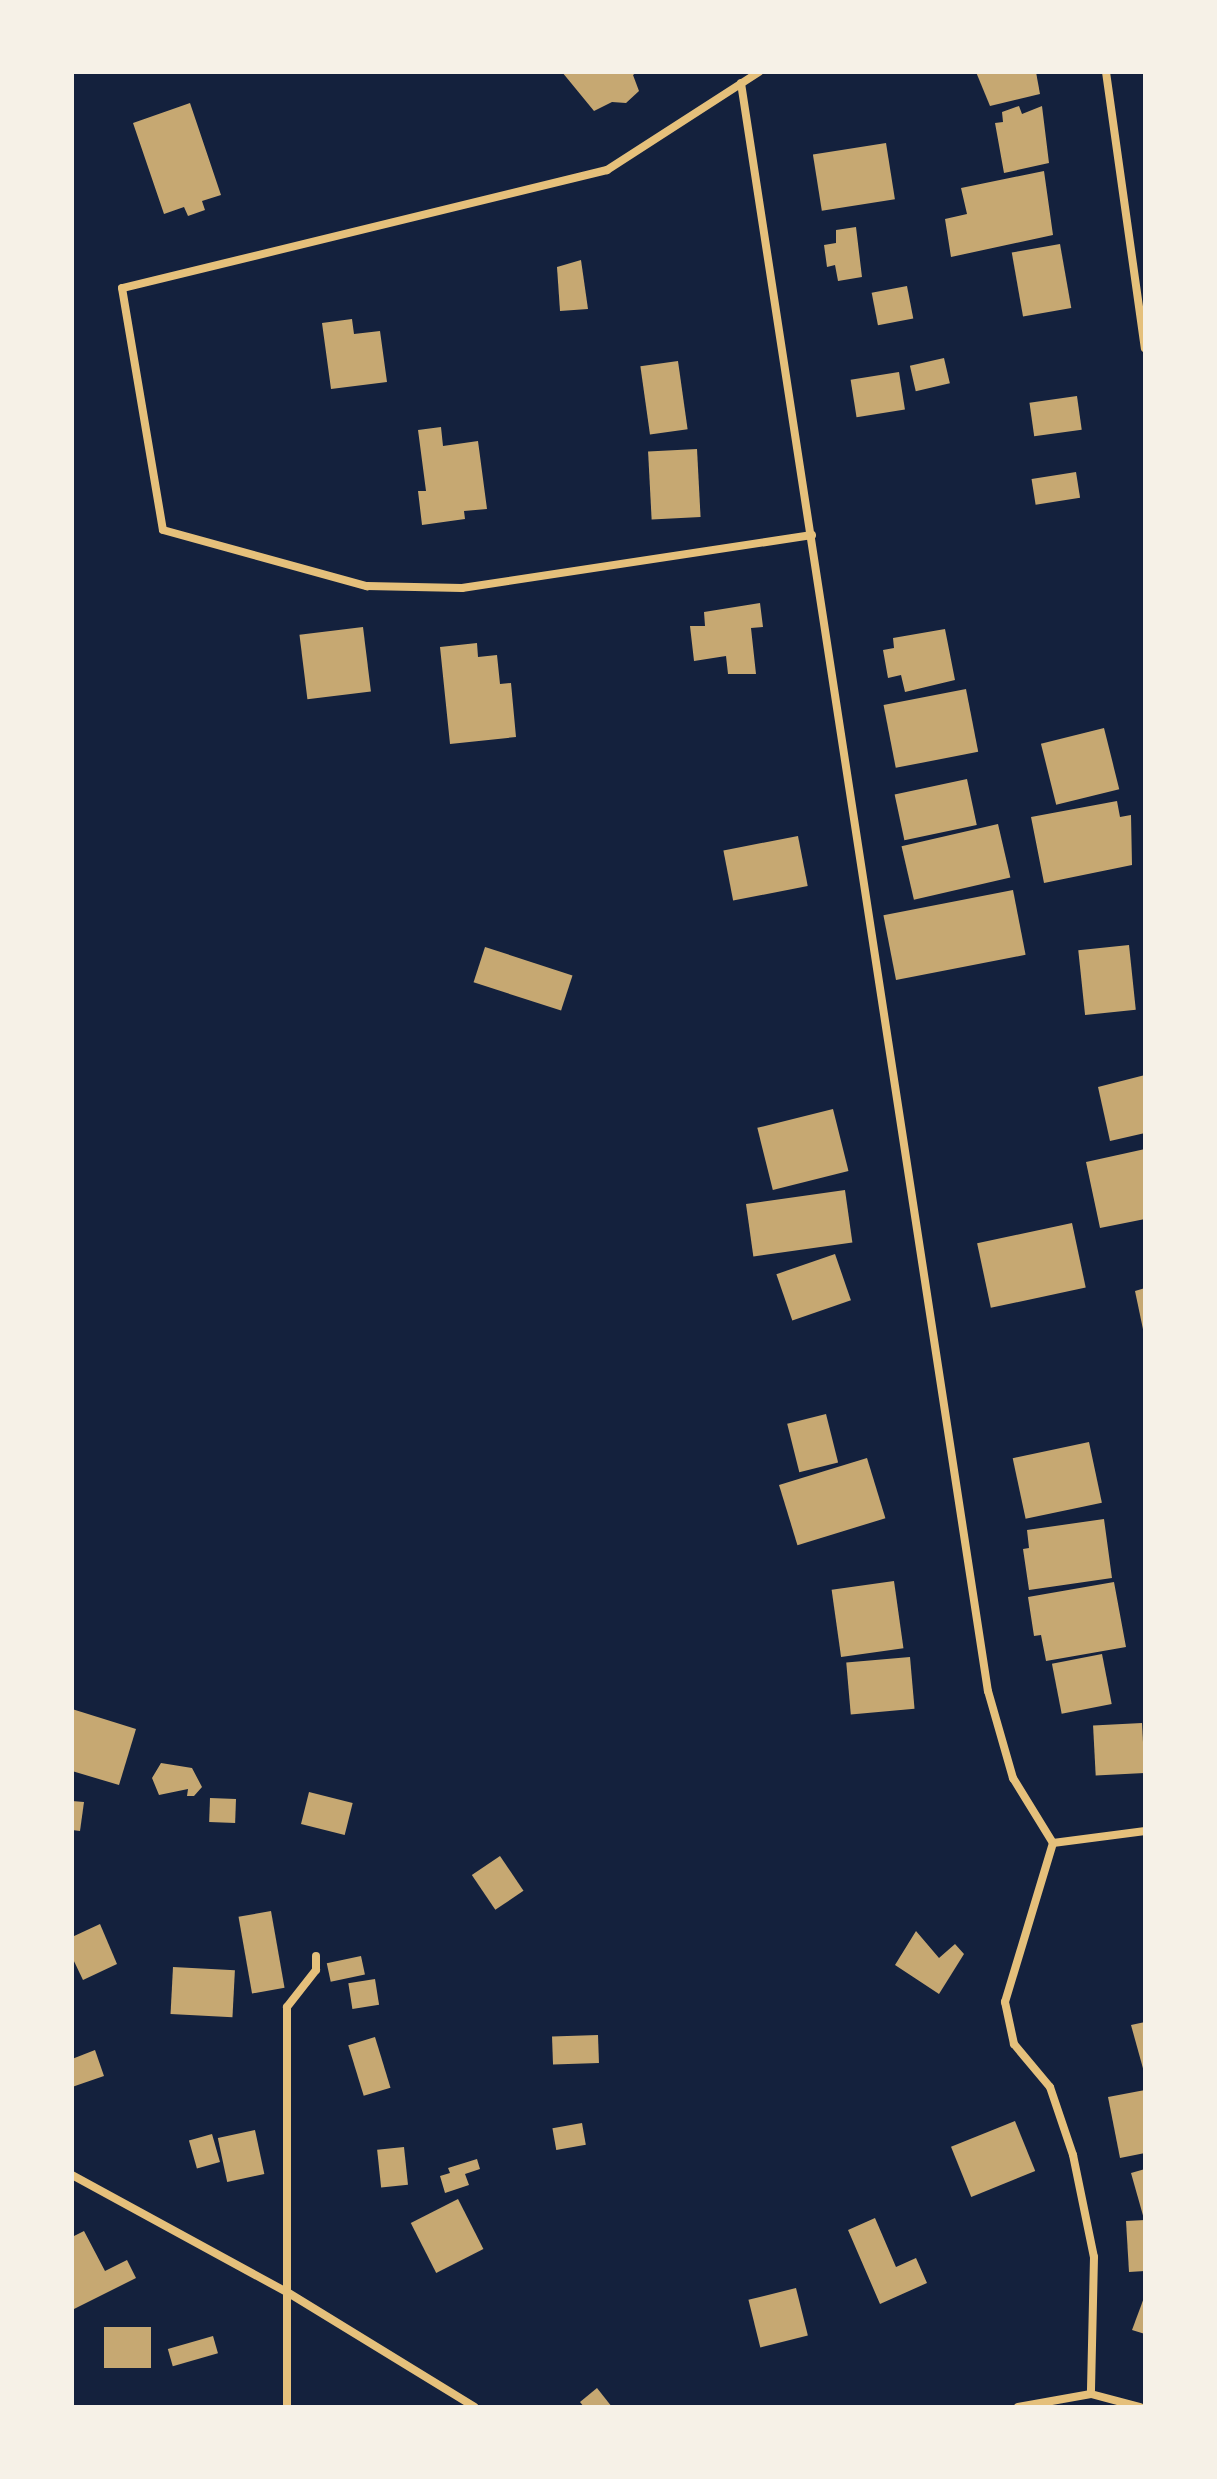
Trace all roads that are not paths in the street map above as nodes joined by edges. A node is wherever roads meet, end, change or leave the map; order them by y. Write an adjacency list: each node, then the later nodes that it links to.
1 (759, 72): 3 (street)
2 (1106, 72): 4 (street)
3 (741, 83): 5 (street); 5 (street)
4 (1145, 348)
5 (812, 535): 7 (street)
6 (1145, 1831): 7 (street)
7 (1053, 1843): 11 (street)
8 (316, 1956): 10 (street)
9 (72, 2175): 10 (street)
10 (287, 2292): 12 (street); 13 (street)
11 (1091, 2394): 14 (street); 15 (street)
12 (287, 2407)
13 (475, 2407)
14 (1018, 2407)
15 (1140, 2407)

